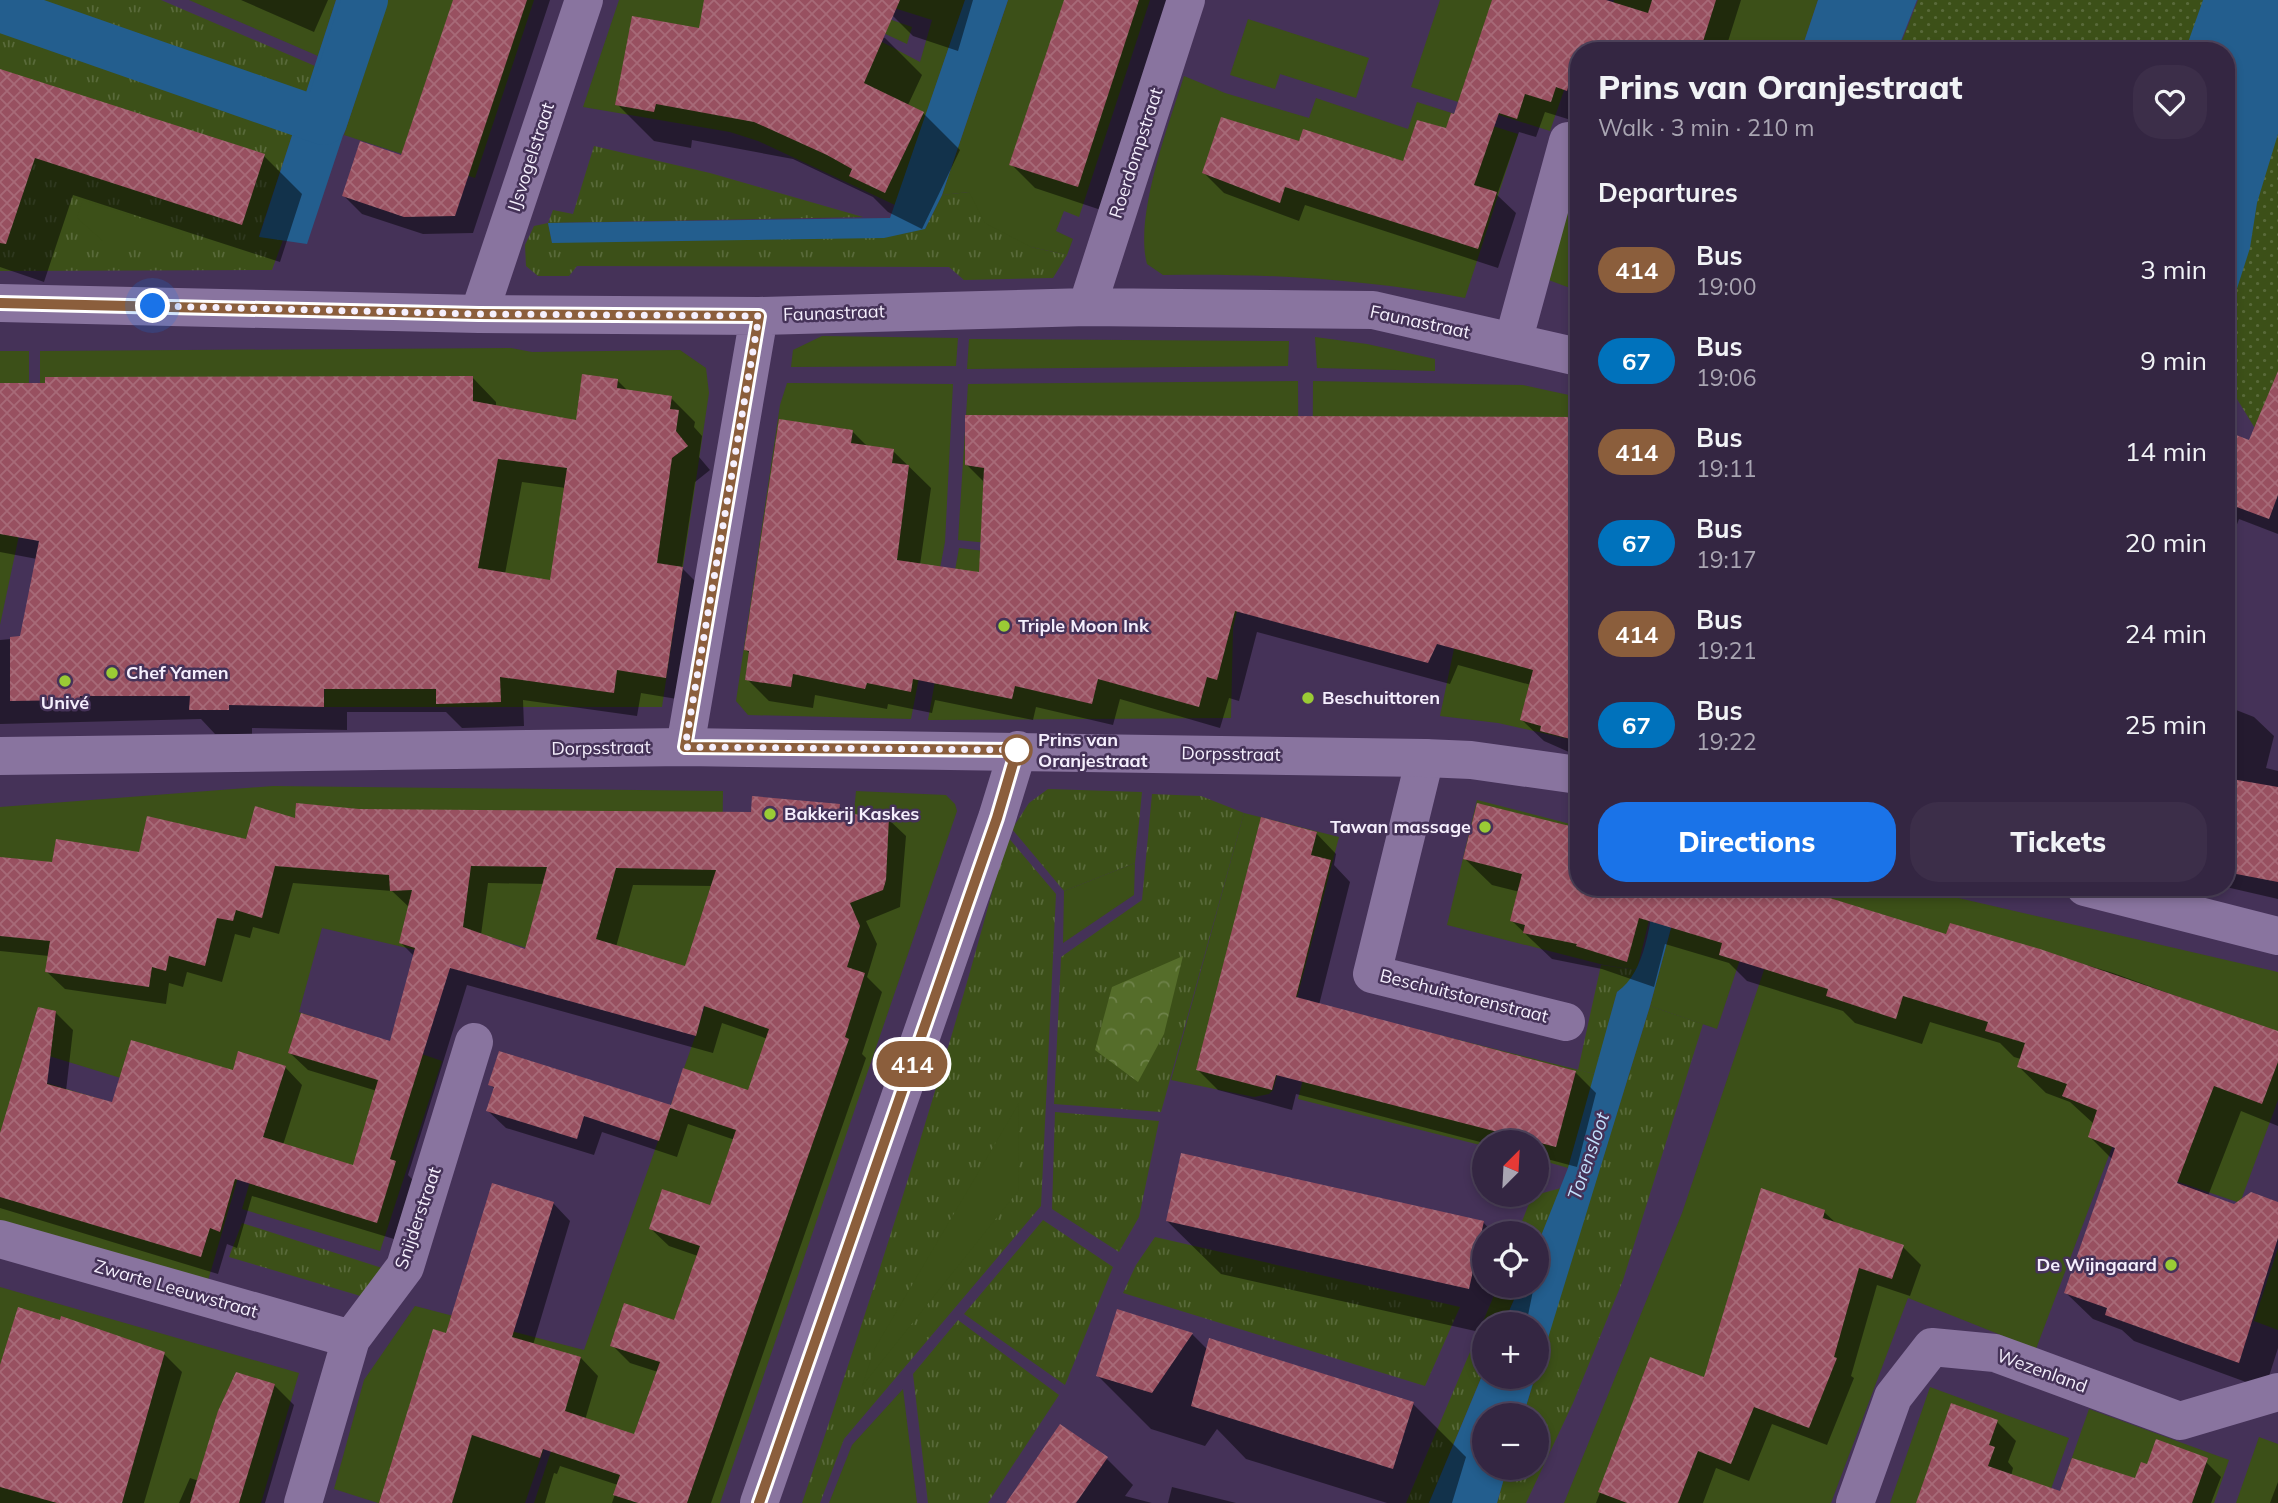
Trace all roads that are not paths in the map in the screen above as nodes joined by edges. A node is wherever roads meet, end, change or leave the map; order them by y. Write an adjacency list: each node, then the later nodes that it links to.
1 (584, 0): 6 (street, IJsvogelstraat)
2 (1186, 0): 5 (street, Roerdompstraat)
3 (1568, 141): 8 (street)
4 (0, 303): 6 (street, Faunastraat)
5 (1087, 307): 7 (street, Faunastraat); 8 (street, Faunastraat)
6 (479, 314): 7 (street, Faunastraat)
7 (759, 316): 10 (street)
8 (1513, 342): 9 (street, Faunastraat)
9 (1570, 355)
10 (685, 747): 11 (street, Dorpsstraat); 12 (street, Dorpsstraat)
11 (1017, 750): 13 (street, Dorpsstraat); 23 (street)
12 (0, 756)
13 (1425, 758): 14 (street, Dorpsstraat); 17 (street, Beschuitstorenstraat)
14 (1570, 774)
15 (2120, 896): 16 (street)
16 (2278, 936)
17 (1566, 1022)
18 (474, 1042): 20 (street, Snijderstraat)
19 (0, 1239): 20 (street, Zwarte Leeuwstraat)
20 (351, 1339): 22 (street, Snijderstraat)
21 (2278, 1392): 24 (street, Wezenland)
22 (303, 1503)
23 (759, 1503)
24 (1855, 1503)

